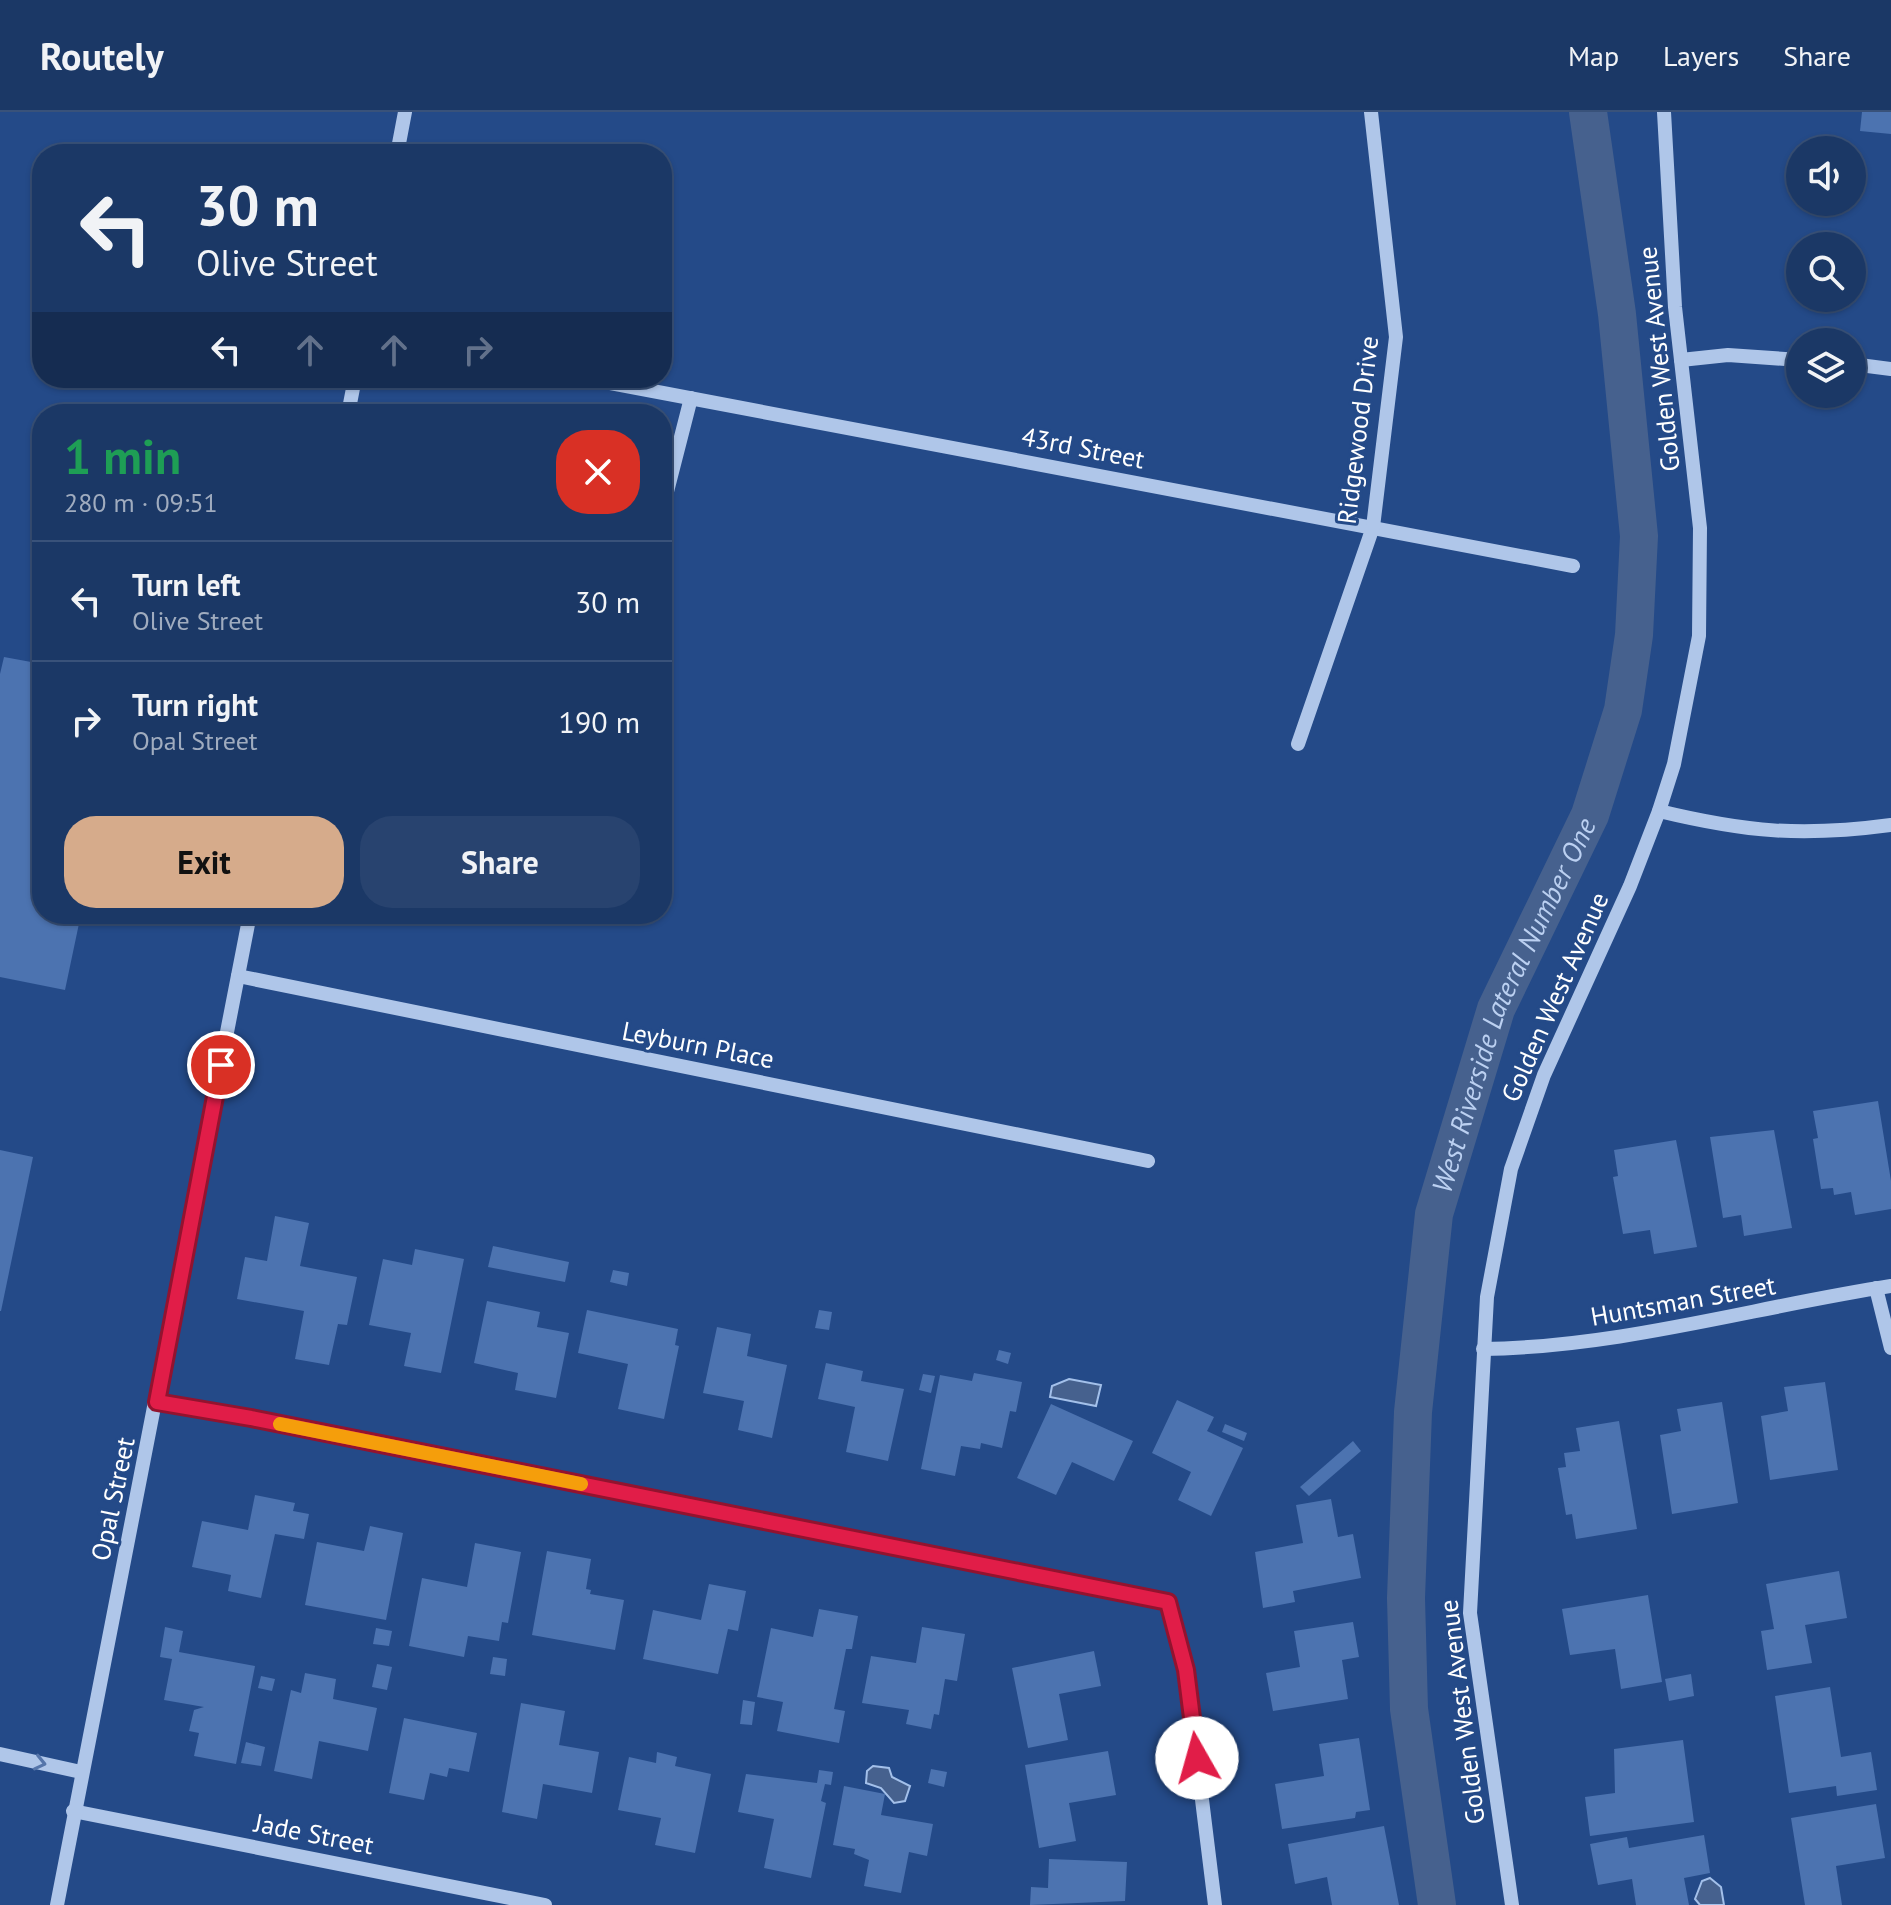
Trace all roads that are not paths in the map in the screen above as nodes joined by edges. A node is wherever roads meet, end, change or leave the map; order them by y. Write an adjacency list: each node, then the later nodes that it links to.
1 (405, 112): 4 (street)
2 (1371, 112): 12 (street, Ridgewood Drive)
3 (1664, 112): 6 (street, Golden West Avenue)
4 (399, 144)
5 (1786, 359): 6 (street)
6 (1681, 360): 15 (street, Golden West Avenue)
7 (1866, 366): 8 (street)
8 (1891, 369)
9 (638, 388): 10 (street, 43rd Street)
10 (691, 398): 11 (street); 12 (street, 43rd Street)
11 (672, 472)
12 (1373, 527): 13 (street, 43rd Street); 14 (street, Ridgewood Drive)
13 (1573, 566)
14 (1298, 744)
15 (1659, 811): 16 (street); 22 (street, Golden West Avenue)
16 (1891, 825)
17 (248, 924): 18 (street, Opal Street)
18 (238, 976): 19 (street, Leyburn Place); 23 (street, Opal Street)
19 (1148, 1161)
20 (1883, 1287): 21 (street); 22 (street, Huntsman Street)
21 (1891, 1348)
22 (1483, 1349): 30 (street, Golden West Avenue)
23 (157, 1402): 25 (street, Opal Street); 29 (street)
24 (0, 1754): 25 (street, one-way to 25)
25 (81, 1772): 26 (street, Opal Street)
26 (73, 1811): 27 (street, Opal Street); 28 (street, Jade Street)
27 (57, 1905)
28 (545, 1905)
29 (1215, 1905)
30 (1512, 1905)

